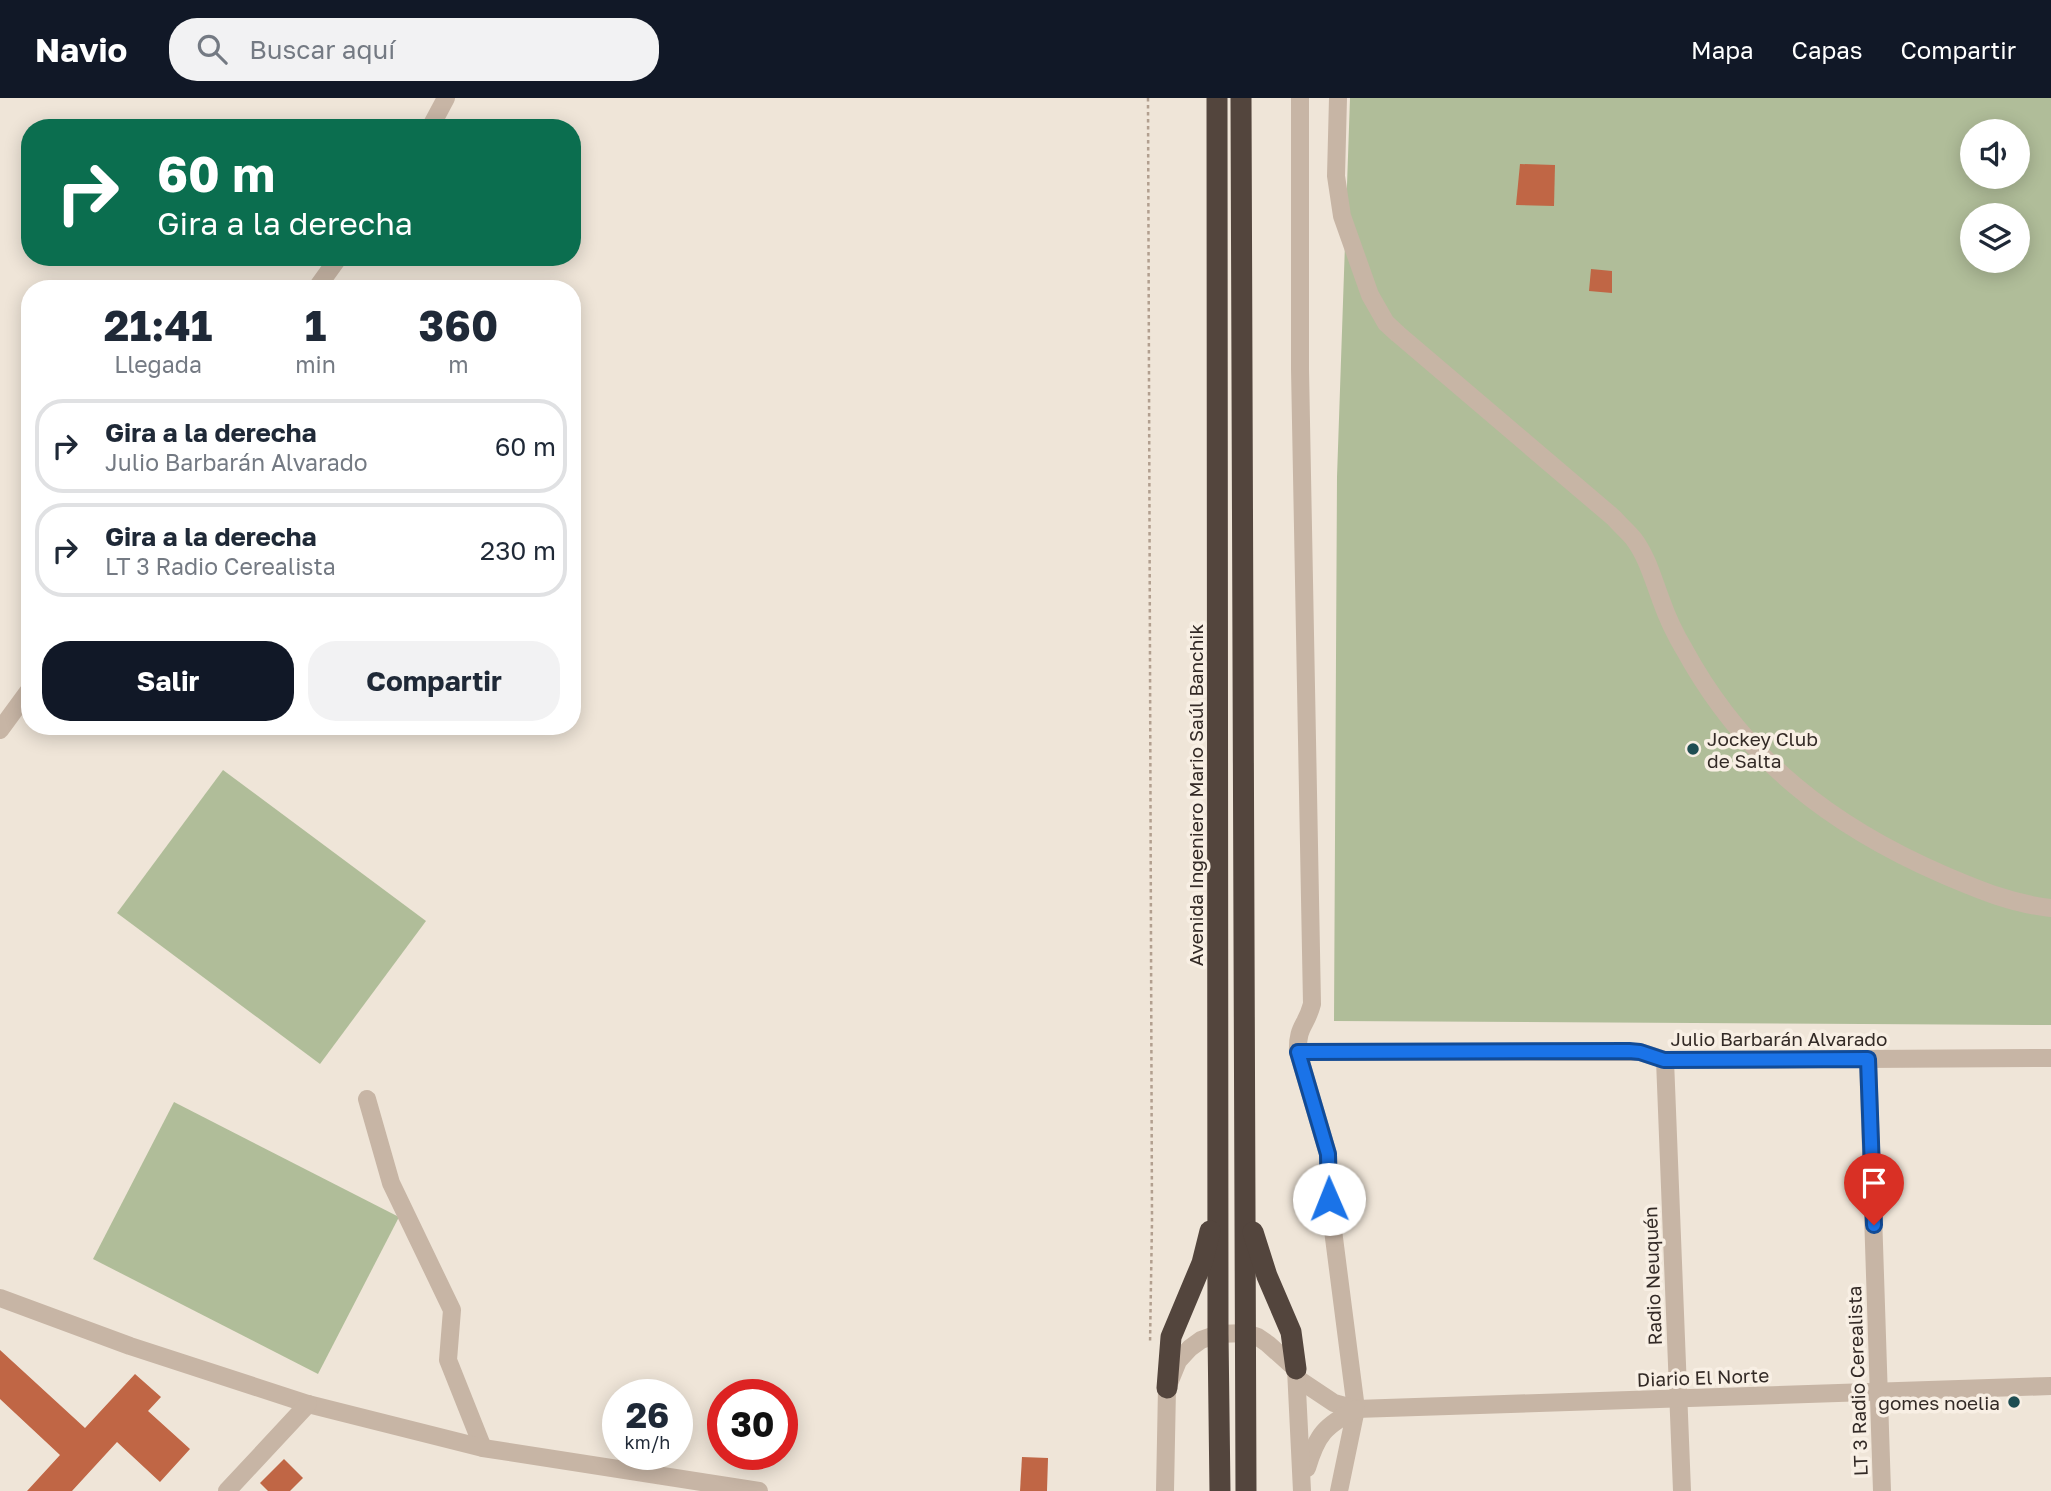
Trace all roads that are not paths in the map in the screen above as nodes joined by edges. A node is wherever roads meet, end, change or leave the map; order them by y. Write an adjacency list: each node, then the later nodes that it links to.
1 (446, 98): 6 (street)
2 (1217, 98): 15 (highway, Avenida Ingeniero Mario Saúl Banchik)
3 (1241, 98): 16 (highway)
4 (1300, 98): 10 (street)
5 (1338, 98): 9 (street)
6 (435, 119)
7 (21, 701): 8 (street)
8 (0, 730)
9 (2051, 908)
10 (1298, 1052): 13 (street, Julio Barbarán Alvarado); 26 (street)
11 (2051, 1058): 12 (street, Julio Barbarán Alvarado)
12 (1868, 1059): 13 (street, Julio Barbarán Alvarado); 23 (street, LT 3 Radio Cerealista)
13 (1664, 1060): 24 (street, Radio Neuquén)
14 (367, 1099): 27 (street)
15 (1219, 1195): 19 (highway, Avenida Ingeniero Mario Saúl Banchik); 22 (highway)
16 (1247, 1206): 18 (highway); 20 (highway)
17 (0, 1298): 25 (street)
18 (1246, 1333): 19 (street); 20 (street); 33 (highway)
19 (1218, 1334): 22 (street); 32 (highway, Avenida Ingeniero Mario Saúl Banchik)
20 (1297, 1374): 26 (street); 28 (street)
21 (2051, 1386): 23 (street, Diario El Norte)
22 (1167, 1388): 31 (street)
23 (1879, 1391): 24 (street, Diario El Norte); 36 (street, LT 3 Radio Cerealista)
24 (1678, 1399): 26 (street, Diario El Norte); 35 (street, Radio Neuquén)
25 (308, 1404): 27 (street); 29 (street)
26 (1356, 1409): 28 (street); 34 (street)
27 (482, 1448): 30 (street)
28 (1302, 1486)
29 (227, 1491)
30 (759, 1491)
31 (1165, 1491)
32 (1220, 1491)
33 (1246, 1491)
34 (1339, 1491)
35 (1682, 1491)
36 (1882, 1491)

